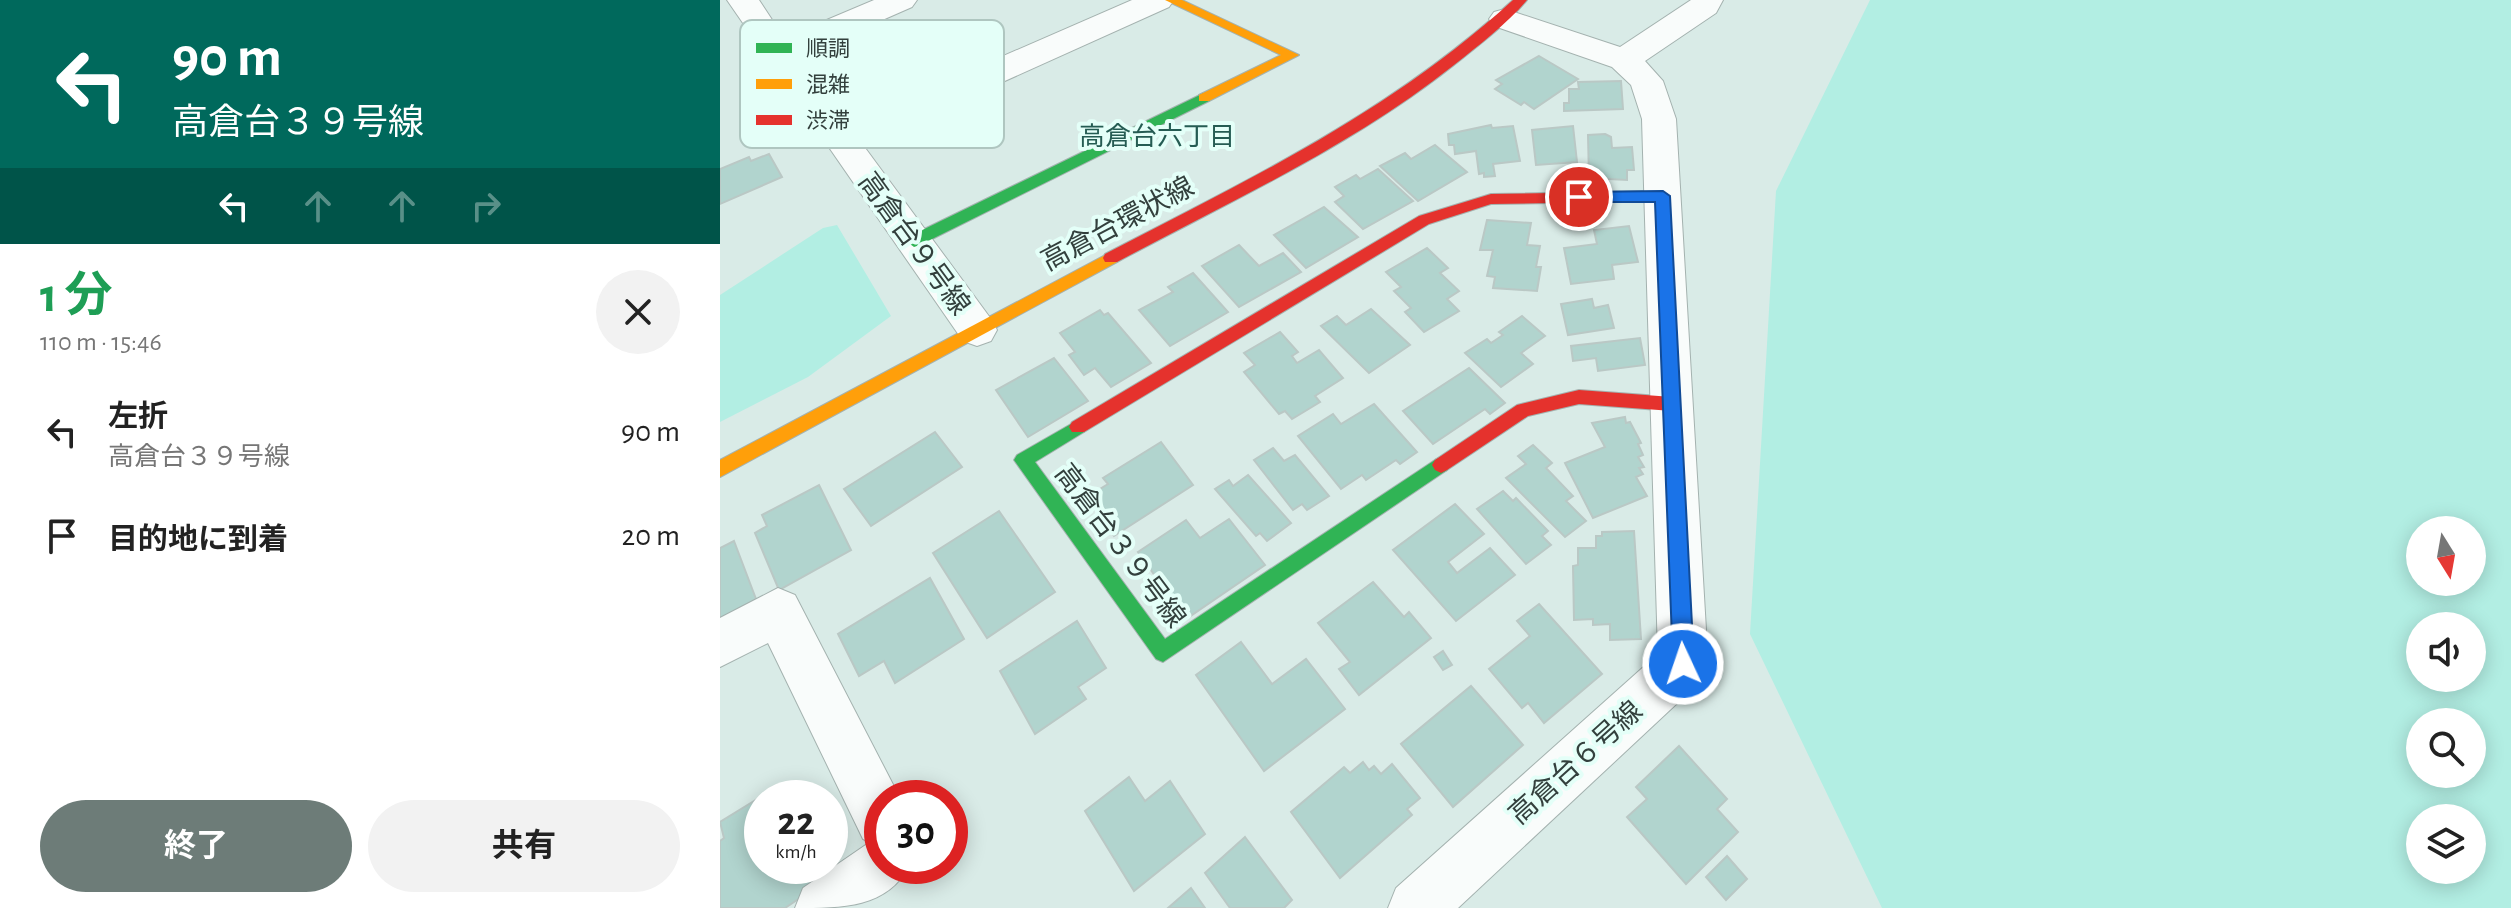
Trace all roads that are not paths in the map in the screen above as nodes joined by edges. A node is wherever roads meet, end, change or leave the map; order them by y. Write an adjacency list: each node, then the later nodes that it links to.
1 (743, 0): 7 (street, 高倉台９号線)
2 (901, 0): 8 (street)
3 (1158, 0): 10 (street)
4 (1171, 0): 13 (street)
5 (1707, 0): 9 (street)
6 (1513, 9): 9 (street); 14 (street, 高倉台環状線)
7 (756, 20)
8 (855, 20)
9 (1624, 60): 12 (street, 高倉台６号線)
10 (1004, 68)
11 (845, 148): 13 (street, 高倉台９号線)
12 (1663, 196): 15 (street, 高倉台６号線); 15 (street, 高倉台３９号線)
13 (914, 241): 14 (street, 高倉台９号線)
14 (977, 330): 16 (street, 高倉台環状線)
15 (1672, 404): 20 (street, 高倉台６号線)
16 (720, 469)
17 (720, 644): 18 (street)
18 (864, 784)
19 (864, 878): 21 (street)
20 (1432, 902)
21 (823, 908)

